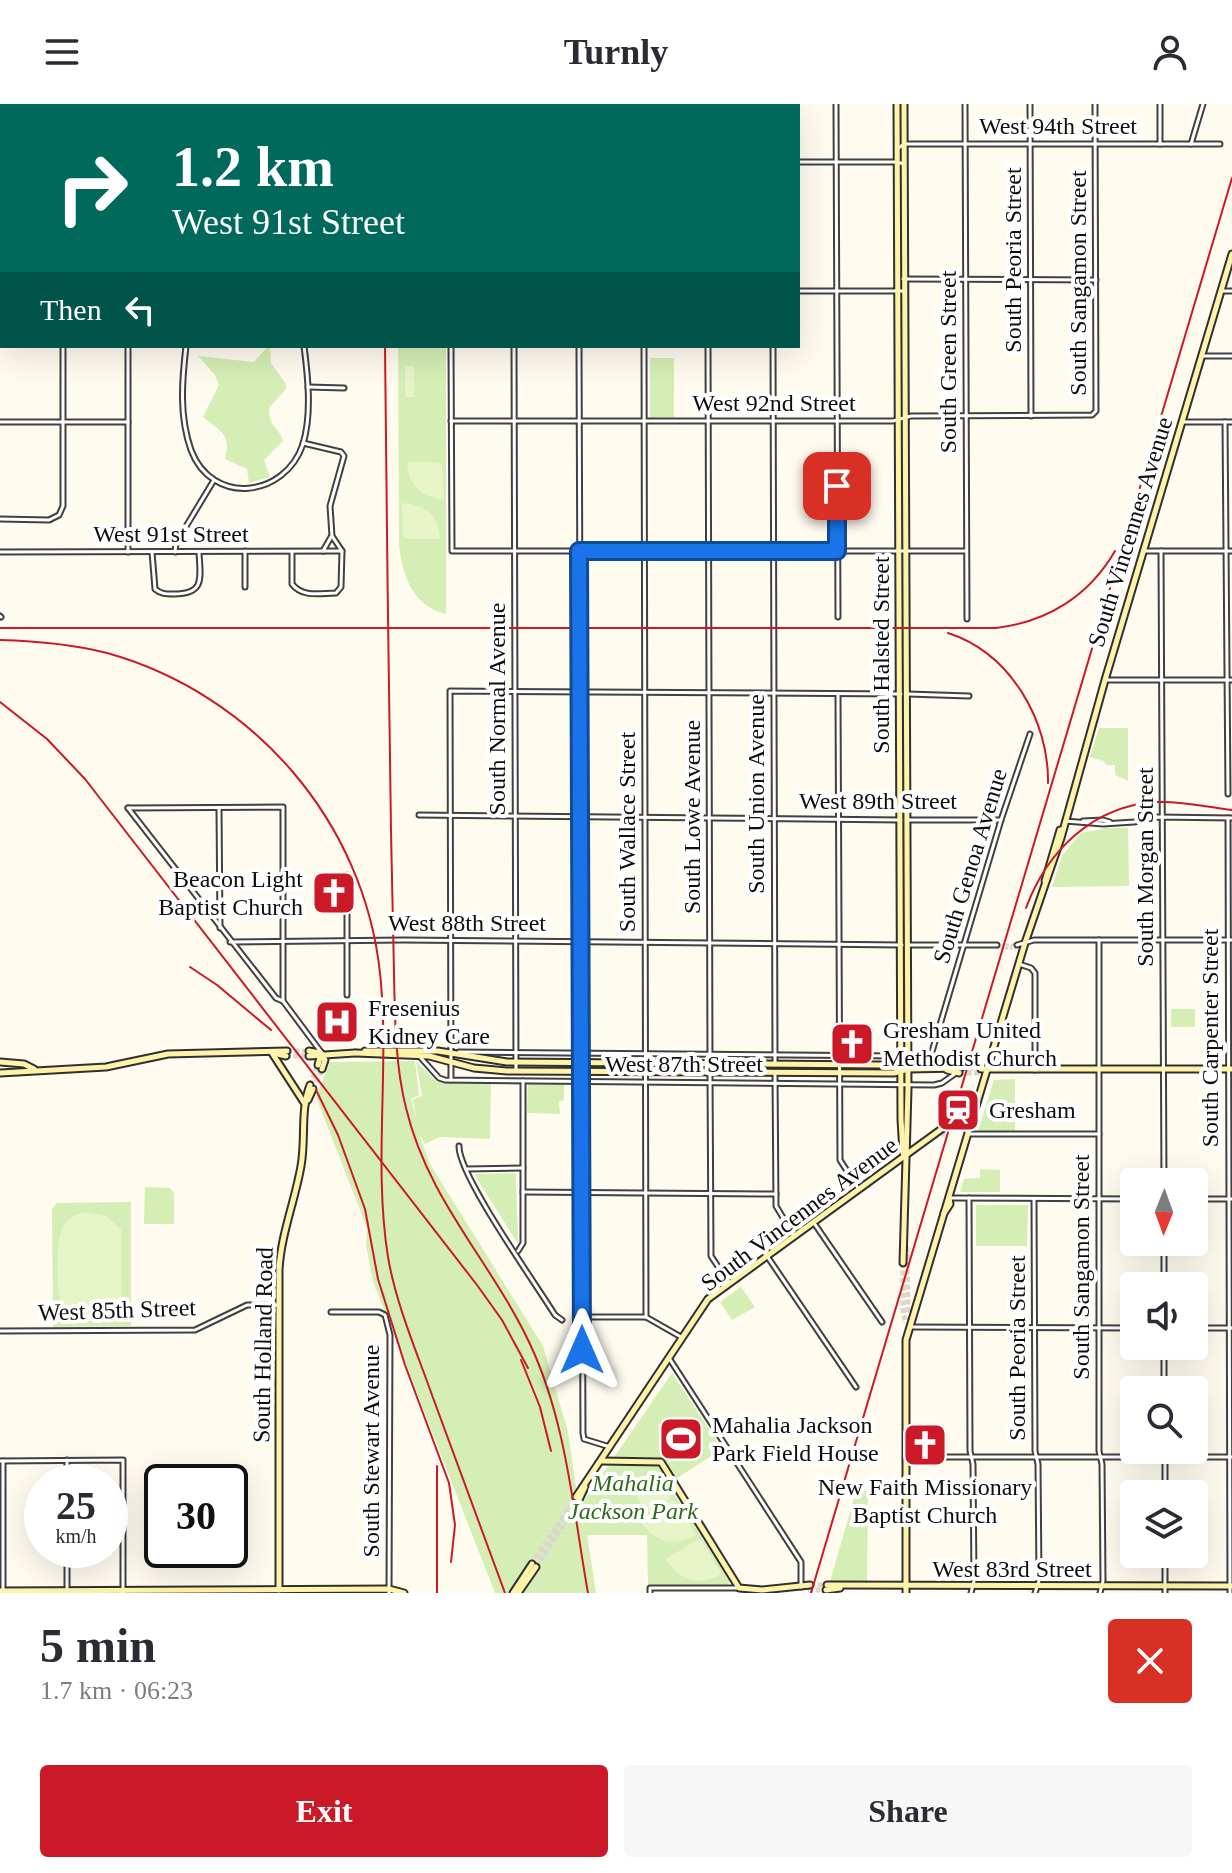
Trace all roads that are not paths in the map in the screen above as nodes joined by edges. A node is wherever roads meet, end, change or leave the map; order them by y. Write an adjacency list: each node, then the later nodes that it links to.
1 (836, 104): 18 (street)
2 (897, 104): 16 (main road, South Halsted Street)
3 (904, 104): 9 (main road, South Halsted Street)
4 (965, 104): 10 (street, South Green Street)
5 (1030, 104): 11 (street, South Peoria Street)
6 (1095, 104): 12 (street, South Sangamon Street)
7 (1160, 104): 13 (street)
8 (1203, 104): 14 (street)
9 (904, 144): 10 (street, West 94th Street); 16 (street); 20 (main road, South Halsted Street)
10 (965, 144): 11 (street, West 94th Street); 23 (street, South Green Street)
11 (1030, 144): 12 (street, West 94th Street); 24 (street, South Peoria Street)
12 (1095, 144): 13 (street, West 94th Street); 25 (street, South Sangamon Street)
13 (1160, 144): 14 (street, West 94th Street)
14 (1191, 144): 15 (street, West 94th Street)
15 (1220, 144)
16 (897, 149): 19 (main road, South Halsted Street)
17 (800, 162): 18 (street)
18 (837, 162): 19 (street); 27 (street)
19 (897, 162): 20 (street); 22 (main road, South Halsted Street)
20 (904, 164): 22 (main road, South Halsted Street)
21 (1232, 254): 29 (main road, South Vincennes Avenue)
22 (902, 279): 23 (street); 28 (main road, South Halsted Street)
23 (966, 279): 24 (street); 46 (street, South Green Street)
24 (1031, 280): 25 (street); 47 (street, South Peoria Street)
25 (1096, 280): 45 (street, South Sangamon Street)
26 (800, 291): 27 (street)
27 (837, 291): 28 (street); 55 (street)
28 (902, 291): 48 (main road, South Halsted Street)
29 (1221, 291): 30 (street); 41 (main road, South Vincennes Avenue)
30 (1232, 291)
31 (63, 348): 57 (street)
32 (128, 348): 58 (street)
33 (186, 348): 63 (street)
34 (304, 348): 43 (street)
35 (451, 348): 49 (street)
36 (514, 348): 50 (street, South Normal Avenue)
37 (579, 348): 51 (street)
38 (644, 348): 52 (street, South Wallace Street)
39 (708, 348): 53 (street, South Lowe Avenue)
40 (773, 348): 54 (street, South Union Avenue)
41 (1202, 356): 42 (street); 59 (main road, South Vincennes Avenue)
42 (1232, 356)
43 (308, 387): 44 (street); 62 (street)
44 (344, 388)
45 (1095, 413): 47 (street, West 92nd Street)
46 (966, 415): 47 (street, West 92nd Street); 48 (street, West 92nd Street); 77 (street, South Green Street)
47 (1031, 416)
48 (902, 418): 55 (street, West 92nd Street); 76 (main road, South Halsted Street)
49 (451, 421): 50 (street, West 92nd Street); 70 (street)
50 (515, 421): 51 (street, West 92nd Street); 70 (street, South Normal Avenue)
51 (579, 421): 52 (street, West 92nd Street); 71 (street)
52 (644, 421): 53 (street, West 92nd Street); 72 (street, South Wallace Street)
53 (708, 421): 54 (street, West 92nd Street); 73 (street, South Lowe Avenue)
54 (773, 421): 55 (street, West 92nd Street); 74 (street, South Union Avenue)
55 (837, 421): 75 (street)
56 (0, 422): 57 (street)
57 (63, 422): 58 (street); 64 (street)
58 (128, 422): 83 (street)
59 (1182, 422): 60 (street); 78 (main road, South Vincennes Avenue)
60 (1225, 422): 61 (street); 80 (street)
61 (1232, 422)
62 (303, 443): 63 (street); 65 (street)
63 (214, 480): 85 (street)
64 (0, 519)
65 (332, 536): 68 (street); 69 (street)
66 (245, 551): 67 (street, West 91st Street); 86 (street, West 91st Street); 87 (street)
67 (292, 551): 68 (street, West 91st Street); 69 (street)
68 (323, 551): 69 (street, West 91st Street)
69 (342, 551)
70 (515, 551): 71 (street); 93 (street, South Normal Avenue)
71 (579, 551): 72 (street); 94 (street)
72 (644, 551): 73 (street); 95 (street, South Wallace Street)
73 (709, 551): 74 (street); 96 (street, South Lowe Avenue)
74 (773, 551): 75 (street); 97 (street, South Union Avenue)
75 (837, 551): 76 (street); 88 (street)
76 (902, 551): 77 (street); 99 (main road, South Halsted Street)
77 (966, 551): 89 (street, South Green Street)
78 (1144, 551): 79 (street); 90 (main road, South Vincennes Avenue)
79 (1161, 551): 80 (street); 91 (street, South Morgan Street)
80 (1226, 551): 81 (street); 92 (street)
81 (1232, 551)
82 (0, 552): 83 (street, West 91st Street)
83 (128, 552): 84 (street, West 91st Street)
84 (152, 552): 85 (street, West 91st Street); 86 (street)
85 (175, 552): 86 (street, West 91st Street)
86 (199, 552)
87 (245, 587)
88 (838, 617)
89 (967, 619)
90 (1105, 680): 91 (street); 116 (main road, South Vincennes Avenue)
91 (1162, 680): 92 (street); 107 (street, South Morgan Street)
92 (1229, 680): 102 (street)
93 (515, 691): 94 (street); 105 (street); 106 (street, South Normal Avenue)
94 (580, 692): 95 (street); 108 (street)
95 (645, 692): 96 (street); 109 (street, South Wallace Street)
96 (709, 693): 97 (street); 110 (street, South Lowe Avenue)
97 (774, 693): 98 (street); 111 (street, South Union Avenue)
98 (838, 694): 99 (street); 113 (street)
99 (903, 694): 100 (street); 114 (main road, South Halsted Street)
100 (969, 696)
101 (1030, 734): 115 (street, South Genoa Avenue)
102 (1228, 794)
103 (219, 808): 118 (street); 118 (street); 123 (street)
104 (419, 815): 105 (street, West 89th Street)
105 (451, 816): 106 (street, West 89th Street); 119 (street)
106 (515, 816): 108 (street, West 89th Street); 125 (street, South Normal Avenue)
107 (1163, 816): 112 (street); 116 (street); 121 (street, South Morgan Street)
108 (580, 817): 109 (street, West 89th Street); 127 (street)
109 (645, 817): 110 (street, West 89th Street); 128 (street, South Wallace Street)
110 (709, 818): 111 (street, West 89th Street); 129 (street, South Lowe Avenue)
111 (774, 818): 113 (street, West 89th Street); 131 (street, South Union Avenue)
112 (1230, 818): 122 (street, South Carpenter Street)
113 (839, 819): 114 (street, West 89th Street); 132 (street)
114 (903, 820): 115 (street, West 89th Street); 133 (main road, South Halsted Street)
115 (1001, 820): 134 (street, South Genoa Avenue)
116 (1064, 821): 130 (main road, South Vincennes Avenue)
117 (347, 875): 124 (street)
118 (220, 928): 126 (street)
119 (451, 940): 124 (street, West 88th Street); 125 (street, West 88th Street); 147 (street)
120 (1099, 940): 121 (street); 130 (street); 169 (street, South Sangamon Street)
121 (1163, 940): 122 (street); 170 (street, South Morgan Street)
122 (1230, 940): 165 (street, South Carpenter Street)
123 (283, 941): 124 (street, West 88th Street); 126 (street, West 88th Street); 139 (street)
124 (347, 941): 138 (street)
125 (516, 941): 127 (street, West 88th Street); 140 (street, South Normal Avenue)
126 (230, 942): 139 (street)
127 (581, 942): 128 (street, West 88th Street); 141 (street)
128 (645, 942): 129 (street, West 88th Street); 148 (street, South Wallace Street)
129 (710, 943): 131 (street, West 88th Street); 149 (street, South Lowe Avenue)
130 (1025, 943): 136 (street); 137 (main road, South Vincennes Avenue)
131 (774, 944): 132 (street, West 88th Street); 150 (street, South Union Avenue)
132 (839, 944): 133 (street, West 88th Street); 152 (street)
133 (904, 945): 134 (street, West 88th Street); 153 (main road, South Halsted Street)
134 (964, 946): 135 (street, West 88th Street); 154 (street, South Genoa Avenue)
135 (995, 946)
136 (1017, 946)
137 (1019, 964): 168 (street); 172 (main road, South Vincennes Avenue)
138 (347, 995)
139 (283, 1001): 145 (street)
140 (516, 1051): 141 (street, West 87th Street); 147 (street, West 87th Street); 157 (street, South Normal Avenue)
141 (581, 1052): 148 (street, West 87th Street); 158 (street)
142 (272, 1053): 143 (main road); 166 (main road); 188 (main road)
143 (286, 1053)
144 (309, 1053): 145 (main road, West 87th Street)
145 (321, 1053): 146 (main road, West 87th Street); 163 (main road)
146 (356, 1053): 147 (main road, West 87th Street); 151 (main road, West 87th Street)
147 (451, 1053): 156 (street); 157 (main road, West 87th Street)
148 (645, 1053): 149 (street, West 87th Street); 159 (street, South Wallace Street)
149 (710, 1053): 150 (street, West 87th Street); 160 (street, South Lowe Avenue)
150 (775, 1054): 152 (street, West 87th Street); 161 (street, South Union Avenue)
151 (418, 1055): 156 (main road, West 87th Street); 179 (street)
152 (840, 1055): 153 (street, West 87th Street); 162 (street)
153 (904, 1056): 154 (street, West 87th Street); 164 (main road, South Halsted Street)
154 (931, 1056): 167 (street, West 87th Street)
155 (0, 1062): 166 (main road)
156 (451, 1062): 171 (main road, West 87th Street); 179 (street)
157 (516, 1062): 158 (main road, West 87th Street); 171 (street, South Normal Avenue)
158 (581, 1062): 159 (main road, West 87th Street); 173 (street)
159 (645, 1063): 160 (main road, West 87th Street); 174 (street, South Wallace Street)
160 (710, 1064): 161 (main road, West 87th Street); 175 (street, South Lowe Avenue)
161 (775, 1065): 162 (main road, West 87th Street); 177 (street, South Union Avenue)
162 (840, 1065): 164 (main road, West 87th Street); 178 (street)
163 (320, 1067)
164 (903, 1069): 167 (main road, West 87th Street); 178 (main road, West 87th Street); 186 (main road, South Halsted Street)
165 (1230, 1069): 170 (main road); 209 (street, South Carpenter Street)
166 (35, 1070): 176 (main road)
167 (958, 1070): 186 (street, West 87th Street)
168 (1035, 1070): 169 (main road); 172 (main road)
169 (1099, 1070): 170 (main road); 191 (street, South Sangamon Street)
170 (1164, 1070): 195 (street, South Morgan Street)
171 (516, 1071): 173 (main road, West 87th Street)
172 (982, 1071): 190 (main road, South Vincennes Avenue)
173 (581, 1072): 174 (main road, West 87th Street); 181 (street)
174 (645, 1072): 175 (main road, West 87th Street); 182 (street, South Wallace Street)
175 (710, 1072): 177 (main road, West 87th Street); 183 (street, South Lowe Avenue)
176 (0, 1073)
177 (775, 1073): 178 (main road, West 87th Street); 184 (street, South Union Avenue)
178 (840, 1073): 185 (street)
179 (451, 1080): 180 (street, West 87th Street)
180 (523, 1081): 181 (street, West 87th Street); 194 (street)
181 (581, 1081): 182 (street, West 87th Street); 199 (street)
182 (646, 1082): 183 (street, West 87th Street); 200 (street, South Wallace Street)
183 (710, 1082): 184 (street, West 87th Street); 201 (street, South Lowe Avenue)
184 (775, 1083): 185 (street, West 87th Street); 202 (street, South Union Avenue)
185 (840, 1084): 186 (street, West 87th Street); 197 (street)
186 (904, 1085): 193 (main road, South Halsted Street)
187 (312, 1087): 188 (main road, South Holland Road)
188 (305, 1104): 216 (main road, South Holland Road)
189 (942, 1132): 193 (main road, South Vincennes Avenue)
190 (968, 1134): 191 (street); 203 (main road, South Vincennes Avenue)
191 (1099, 1134): 206 (street, South Sangamon Street)
192 (459, 1146): 196 (street)
193 (904, 1158): 197 (main road, South Vincennes Avenue); 214 (main road, South Halsted Street)
194 (523, 1168): 196 (street); 198 (street)
195 (1164, 1168)
196 (465, 1169): 212 (street)
197 (860, 1190): 210 (main road, South Vincennes Avenue)
198 (523, 1192): 199 (street); 212 (street)
199 (582, 1192): 200 (street); 218 (street)
200 (646, 1193): 201 (street); 219 (street, South Wallace Street)
201 (711, 1193): 202 (street); 215 (street, South Lowe Avenue)
202 (776, 1194): 211 (street, South Union Avenue)
203 (949, 1198): 204 (street); 223 (main road, South Vincennes Avenue)
204 (969, 1198): 205 (street); 224 (street)
205 (1034, 1199): 206 (street); 225 (street, South Peoria Street)
206 (1099, 1199): 207 (street); 226 (street, South Sangamon Street)
207 (1120, 1199)
208 (1208, 1199): 209 (street)
209 (1230, 1199): 229 (street, South Carpenter Street)
210 (814, 1222): 211 (main road, South Vincennes Avenue); 222 (street)
211 (794, 1236): 213 (main road, South Vincennes Avenue)
212 (516, 1253): 221 (street)
213 (767, 1256): 215 (main road, South Vincennes Avenue); 233 (street)
214 (903, 1263)
215 (729, 1283): 231 (main road, South Vincennes Avenue)
216 (279, 1305): 230 (street, West 85th Street); 256 (main road, South Holland Road)
217 (331, 1312): 263 (street, South Stewart Avenue)
218 (582, 1317): 219 (street); 234 (street)
219 (646, 1317): 231 (street)
220 (907, 1317): 223 (main road)
221 (562, 1320)
222 (882, 1322)
223 (910, 1327): 224 (street); 235 (main road)
224 (970, 1327): 225 (street); 236 (street)
225 (1034, 1327): 226 (street); 237 (street, South Peoria Street)
226 (1099, 1328): 227 (street); 238 (street, South Sangamon Street)
227 (1120, 1328)
228 (1208, 1328): 229 (street)
229 (1230, 1328): 241 (street, South Carpenter Street)
230 (0, 1331)
231 (683, 1338): 232 (main road, South Vincennes Avenue)
232 (669, 1358): 234 (main road, South Vincennes Avenue); 250 (street)
233 (856, 1387)
234 (610, 1447): 244 (main road, South Vincennes Avenue)
235 (906, 1457): 236 (street); 257 (main road)
236 (972, 1457): 237 (street); 258 (street)
237 (1036, 1457): 238 (street); 259 (street, South Peoria Street)
238 (1101, 1457): 239 (street); 260 (street, South Sangamon Street)
239 (1120, 1457)
240 (1208, 1457): 241 (street)
241 (1231, 1457): 254 (street, South Carpenter Street)
242 (67, 1460): 243 (street); 245 (street); 266 (street)
243 (1, 1461): 262 (street)
244 (601, 1461): 246 (main road, South Vincennes Avenue); 252 (main road)
245 (67, 1464)
246 (576, 1500)
247 (534, 1565): 268 (main road)
248 (67, 1568): 265 (street)
249 (1165, 1568): 261 (street)
250 (801, 1587): 251 (main road); 252 (main road)
251 (809, 1587)
252 (739, 1588): 264 (street)
253 (826, 1588): 255 (main road, West 83rd Street)
254 (1231, 1588): 261 (main road, West 83rd Street)
255 (842, 1589): 257 (main road, West 83rd Street)
256 (279, 1590): 263 (main road); 266 (main road)
257 (906, 1590): 258 (main road, West 83rd Street)
258 (972, 1590): 259 (main road, West 83rd Street)
259 (1036, 1590): 260 (main road, West 83rd Street)
260 (1101, 1590): 261 (main road, West 83rd Street)
261 (1165, 1590)
262 (1, 1591): 265 (main road)
263 (389, 1591): 267 (main road)
264 (650, 1591)
265 (67, 1592): 266 (main road)
266 (123, 1592)
267 (404, 1593)
268 (516, 1593)

